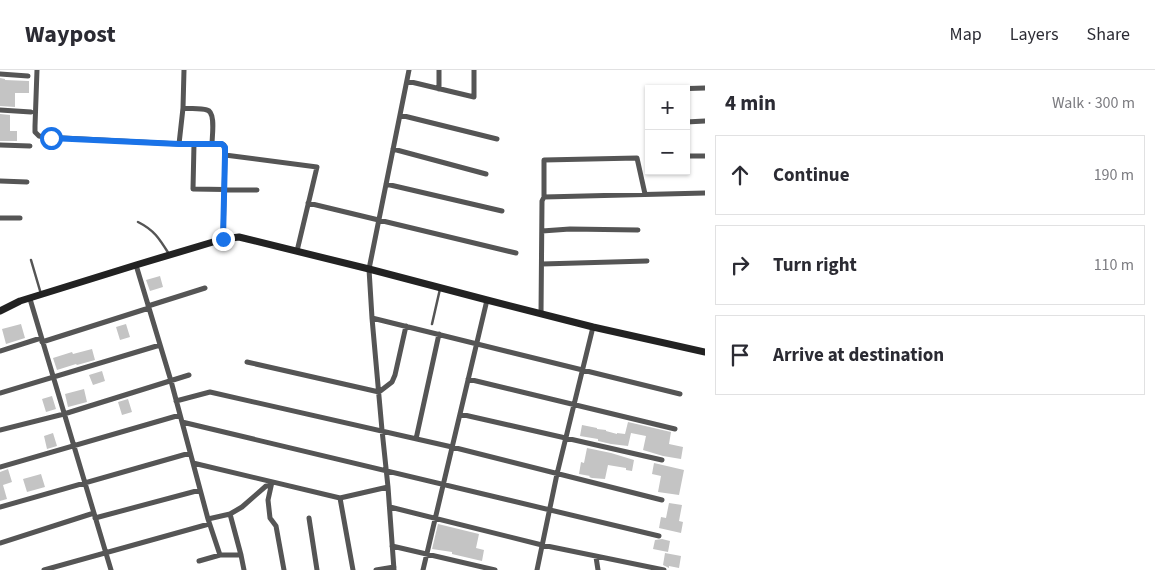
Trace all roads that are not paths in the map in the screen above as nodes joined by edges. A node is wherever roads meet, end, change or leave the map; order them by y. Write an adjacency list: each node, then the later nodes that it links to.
1 (37, 70): 19 (street)
2 (184, 70): 12 (street)
3 (409, 70): 8 (street)
4 (439, 70): 11 (street)
5 (474, 70): 11 (street)
6 (0, 74): 7 (street)
7 (28, 76)
8 (407, 81): 11 (street); 15 (street)
9 (690, 88): 10 (street)
10 (705, 88)
11 (439, 89)
12 (183, 108): 19 (street); 21 (street)
13 (0, 110): 14 (street)
14 (31, 112)
15 (400, 115): 18 (street); 24 (street)
16 (705, 121): 17 (street)
17 (690, 122)
18 (497, 139)
19 (179, 144): 20 (street)
20 (194, 144): 21 (street); 32 (street)
21 (212, 144): 25 (street)
22 (0, 145): 23 (street)
23 (30, 146)
24 (393, 149): 28 (street); 31 (street)
25 (225, 155): 32 (street); 37 (street)
26 (690, 156): 27 (street)
27 (705, 156)
28 (486, 174)
29 (0, 181): 30 (street)
30 (27, 182)
31 (386, 184): 38 (street); 41 (street)
32 (224, 189): 33 (street); 45 (street)
33 (256, 190)
34 (705, 193): 35 (street)
35 (645, 194): 36 (street); 36 (street)
36 (544, 197): 44 (street)
37 (308, 203): 41 (street); 46 (street)
38 (502, 211)
39 (0, 218): 40 (street)
40 (20, 218)
41 (379, 220): 47 (street); 53 (street)
42 (138, 222): 48 (lane)
43 (638, 230): 44 (street)
44 (542, 231): 51 (street)
45 (223, 239): 46 (main road); 48 (main road)
46 (297, 252): 53 (main road)
47 (516, 253)
48 (169, 255): 52 (main road)
49 (31, 260): 56 (lane)
50 (647, 261): 51 (street)
51 (542, 264): 61 (street)
52 (136, 265): 56 (main road); 59 (street)
53 (369, 269): 55 (main road); 62 (street)
54 (205, 288): 59 (street)
55 (440, 288): 58 (main road); 63 (lane)
56 (41, 295): 57 (main road)
57 (30, 299): 60 (main road); 67 (street)
58 (487, 300): 61 (main road); 68 (street)
59 (149, 307): 67 (street); 69 (street)
60 (0, 312)
61 (541, 314): 65 (main road)
62 (372, 318): 64 (street); 78 (street)
63 (432, 324)
64 (406, 326): 66 (street); 78 (street)
65 (592, 327): 71 (main road); 73 (street)
66 (440, 334): 68 (street); 91 (street)
67 (42, 340): 70 (street); 75 (street)
68 (476, 343): 73 (street); 76 (street)
69 (160, 345): 75 (street); 77 (street)
70 (0, 350)
71 (705, 352)
72 (247, 362): 78 (street)
73 (583, 370): 80 (street); 82 (street)
74 (189, 375): 77 (street)
75 (53, 377): 79 (street); 83 (street)
76 (468, 379): 82 (street); 84 (street)
77 (171, 381): 81 (street); 83 (street)
78 (379, 392): 89 (street)
79 (0, 393)
80 (680, 394)
81 (176, 401): 85 (street); 89 (street)
82 (574, 404): 87 (street); 90 (street)
83 (64, 414): 88 (street); 92 (street)
84 (460, 414): 90 (street); 93 (street)
85 (180, 415): 86 (street); 92 (street)
86 (182, 422): 94 (street); 98 (street)
87 (675, 429)
88 (0, 430)
89 (382, 430): 91 (street); 98 (street)
90 (566, 438): 95 (street); 99 (street)
91 (416, 439): 93 (street)
92 (73, 446): 97 (street); 100 (street)
93 (452, 447): 99 (street); 102 (street)
94 (190, 453): 96 (street); 100 (street)
95 (662, 460)
96 (193, 463): 101 (street); 104 (street)
97 (0, 467)
98 (386, 472): 102 (street); 103 (street)
99 (557, 474): 106 (street); 109 (street)
100 (84, 483): 107 (street); 111 (street)
101 (271, 484): 105 (street); 110 (street); 129 (street)
102 (444, 484): 109 (street); 113 (street)
103 (388, 486): 105 (street); 108 (street)
104 (200, 490): 111 (street); 114 (street)
105 (340, 498): 131 (street)
106 (662, 500)
107 (0, 507)
108 (390, 507): 113 (street); 118 (street)
109 (549, 510): 115 (street); 117 (street)
110 (230, 514): 114 (street); 122 (street)
111 (95, 515): 116 (street); 119 (street)
112 (309, 518): 130 (street)
113 (435, 519): 117 (street); 120 (street)
114 (209, 522): 119 (street); 121 (street)
115 (659, 536)
116 (0, 542)
117 (542, 545): 123 (street); 135 (street)
118 (392, 546): 120 (street); 125 (street)
119 (106, 554): 126 (street); 127 (street)
120 (426, 554): 133 (street); 134 (street)
121 (220, 555): 122 (street); 124 (street)
122 (241, 555): 128 (street)
123 (596, 557): 136 (street); 137 (street)
124 (199, 561)
125 (394, 569): 132 (street)
126 (44, 570)
127 (111, 570)
128 (244, 570)
129 (284, 570)
130 (317, 570)
131 (353, 570)
132 (376, 570)
133 (422, 570)
134 (495, 570)
135 (536, 570)
136 (598, 570)
137 (664, 570)

